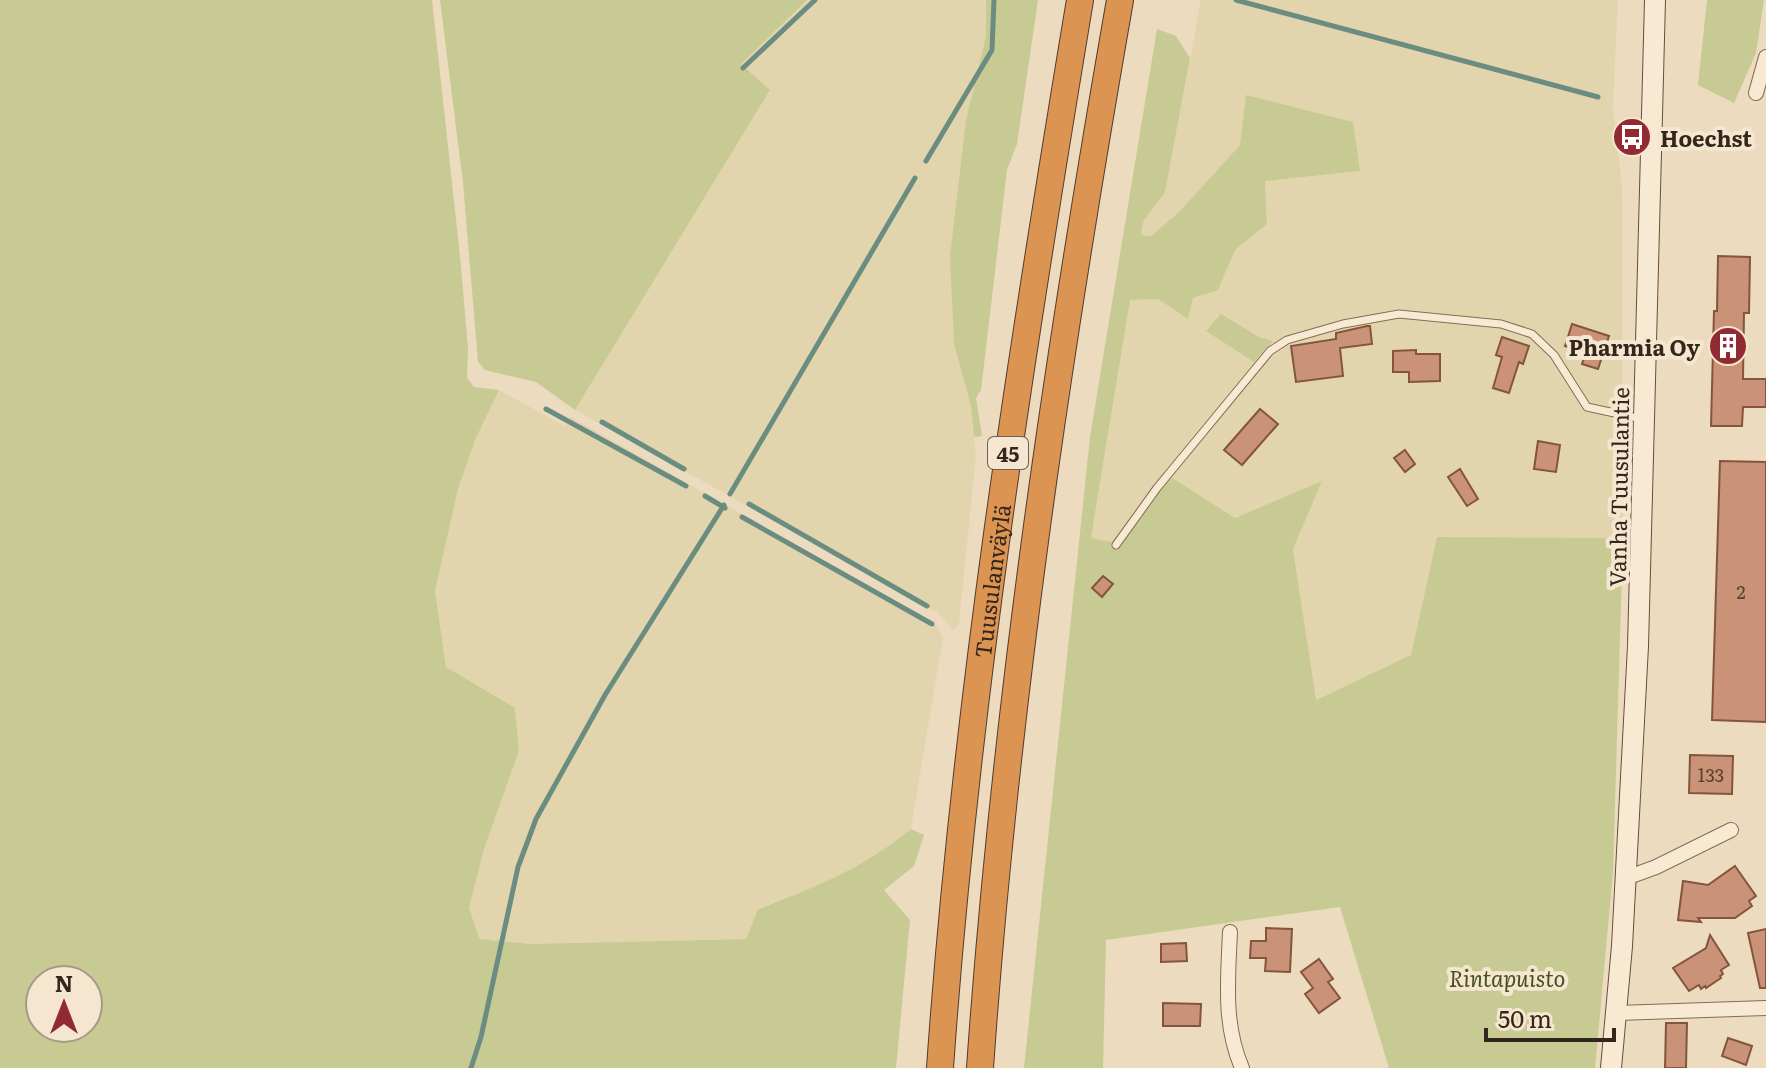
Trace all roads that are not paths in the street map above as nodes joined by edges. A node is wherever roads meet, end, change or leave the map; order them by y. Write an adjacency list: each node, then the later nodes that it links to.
1 (1080, 0): 13 (highway, Tuusulanväylä / 45)
2 (1120, 0): 14 (highway, Tuusulanväylä / 45)
3 (1655, 0): 6 (main road, Vanha Tuusulantie)
4 (1766, 57): 5 (street)
5 (1756, 93)
6 (1644, 419): 7 (lane); 9 (main road, Vanha Tuusulantie)
7 (1116, 545)
8 (1731, 830): 9 (street)
9 (1626, 878): 12 (main road, Vanha Tuusulantie)
10 (1230, 932): 15 (street)
11 (1766, 1008): 12 (street)
12 (1617, 1013): 16 (main road, Vanha Tuusulantie)
13 (940, 1068)
14 (980, 1068)
15 (1242, 1068)
16 (1611, 1068)

